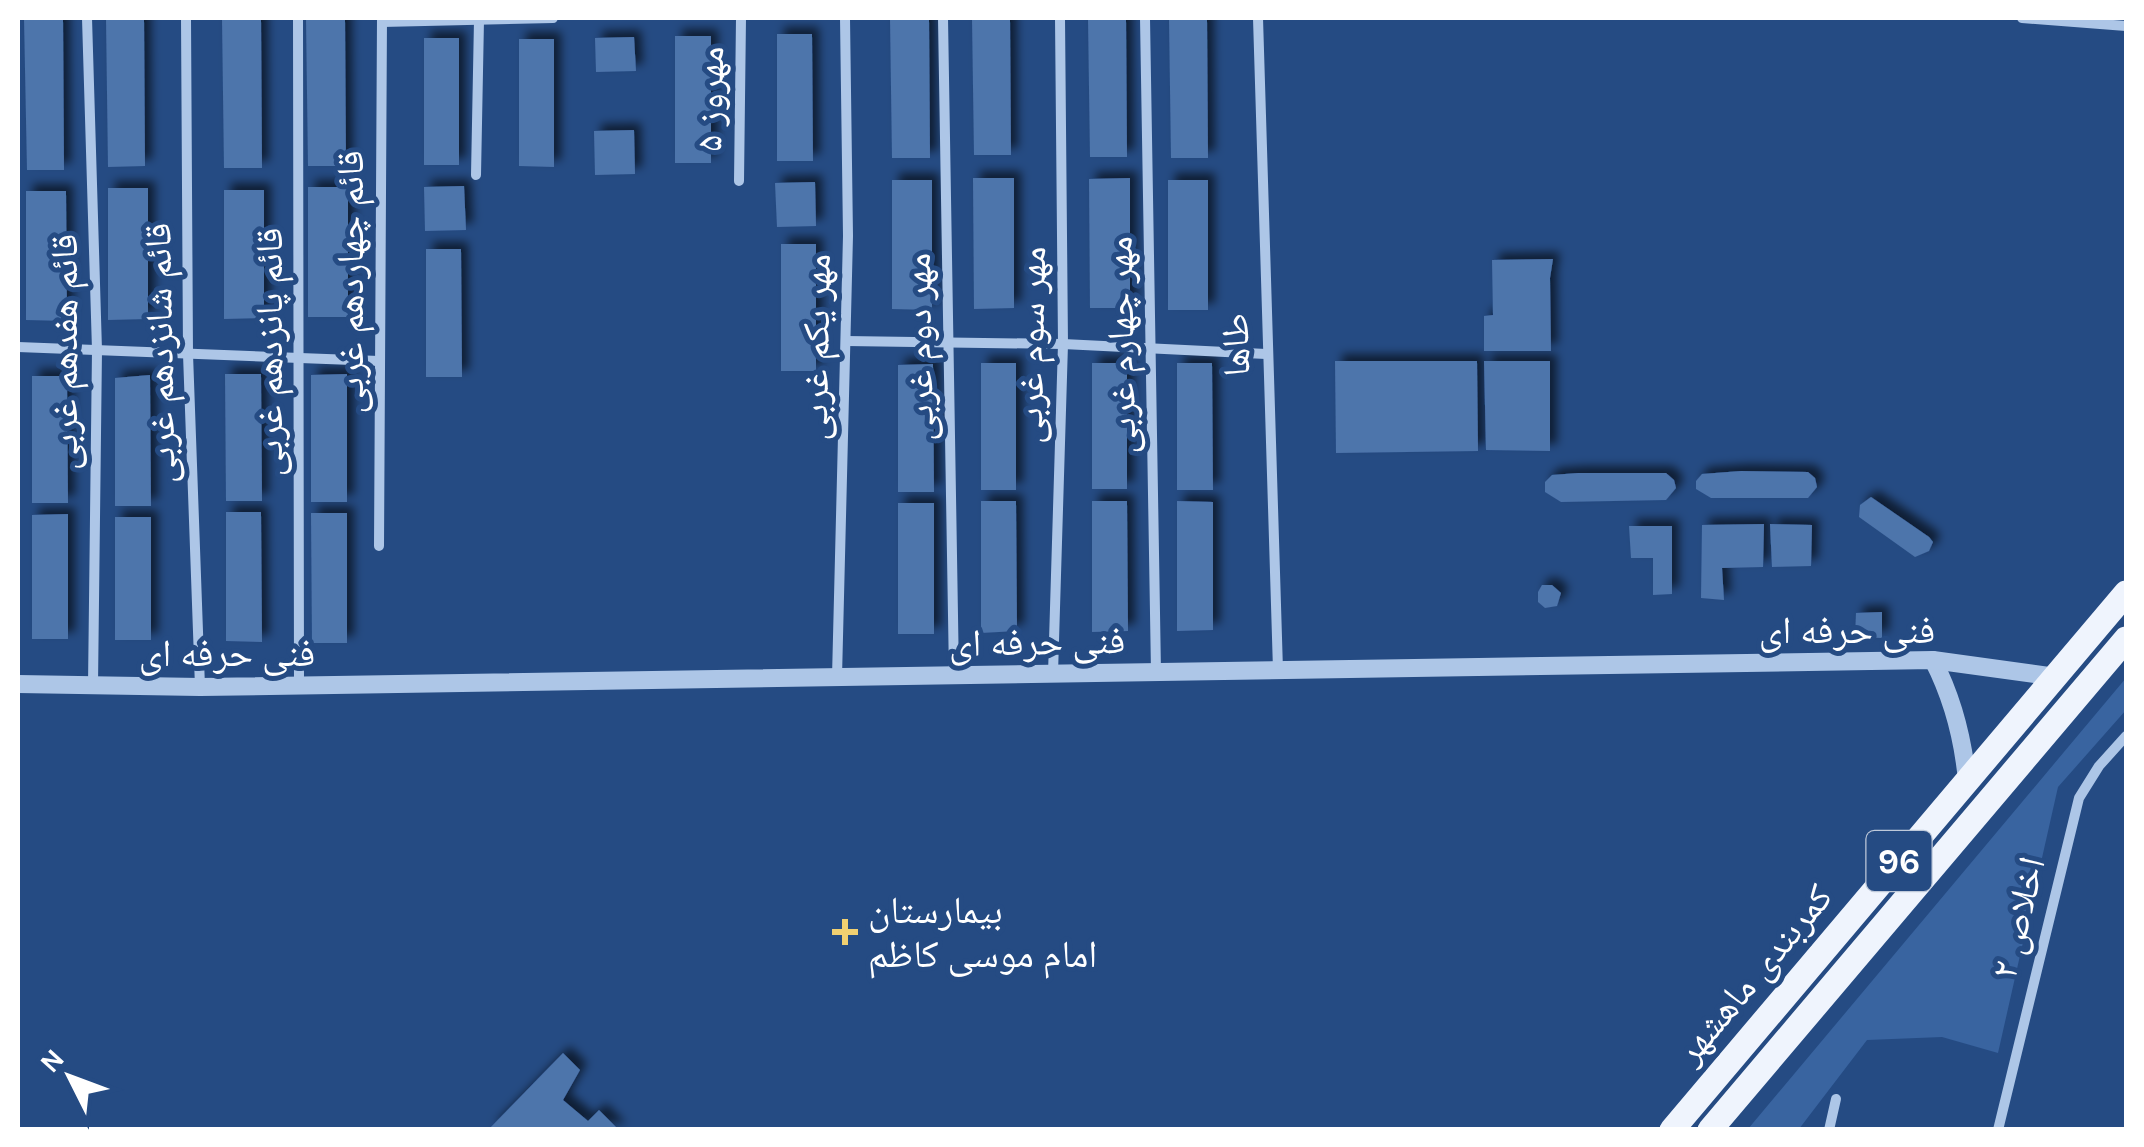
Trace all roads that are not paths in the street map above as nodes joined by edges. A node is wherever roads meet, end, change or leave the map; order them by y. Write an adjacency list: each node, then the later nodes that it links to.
1 (88, 18): 23 (street, قائم هفدهم غربی)
2 (186, 18): 24 (street, قائم شانزدهم غربی)
3 (298, 18): 26 (street, قائم پانزدهم غربی)
4 (552, 18): 14 (street)
5 (741, 18): 17 (street, مهروز ۵)
6 (845, 18): 18 (street, مهر یکم غربی)
7 (943, 18): 19 (street, مهر دوم غربی)
8 (1060, 18): 20 (street, مهر سوم غربی)
9 (1145, 18): 22 (street, مهر چهارم غربی)
10 (1258, 18): 25 (street, طاها)
11 (2022, 18): 12 (street)
12 (2046, 18): 15 (street)
13 (382, 20): 14 (street); 27 (street, قائم چهاردهم غربی)
14 (480, 20): 16 (street)
15 (2126, 26)
16 (476, 174)
17 (739, 181)
18 (846, 340): 19 (street); 36 (street, مهر یکم غربی)
19 (949, 342): 20 (street); 35 (street, مهر دوم غربی)
20 (1063, 344): 22 (street); 34 (street, مهر سوم غربی)
21 (18, 347): 23 (street)
22 (1151, 348): 25 (street); 33 (street, مهر چهارم غربی)
23 (96, 350): 24 (street); 39 (street, قائم هفدهم غربی)
24 (188, 354): 26 (street); 41 (street, قائم شانزدهم غربی)
25 (1266, 354): 32 (street, طاها)
26 (300, 358): 27 (street); 40 (street, قائم پانزدهم غربی)
27 (379, 361): 28 (street, قائم چهاردهم غربی)
28 (379, 546)
29 (2126, 593): 37 (main road, کمربندی ماهشهر / 96)
30 (2126, 638): 46 (main road, کمربندی ماهشهر / 96)
31 (1933, 660): 32 (street, فنی حرفه ای); 37 (street, فنی حرفه ای); 43 (street)
32 (1278, 670): 33 (street, فنی حرفه ای)
33 (1156, 672): 34 (street, فنی حرفه ای)
34 (1053, 674): 35 (street, فنی حرفه ای)
35 (954, 675): 36 (street, فنی حرفه ای)
36 (837, 677): 40 (street, فنی حرفه ای)
37 (2056, 677): 43 (main road, کمربندی ماهشهر / 96)
38 (18, 684): 39 (street, فنی حرفه ای)
39 (93, 685): 41 (street, فنی حرفه ای)
40 (299, 686): 41 (street, فنی حرفه ای)
41 (200, 687)
42 (2126, 736): 48 (street, اخلاص ۲)
43 (1967, 781): 45 (main road, کمربندی ماهشهر / 96)
44 (1836, 1099): 47 (street)
45 (1672, 1130)
46 (1710, 1130)
47 (1829, 1130)
48 (1998, 1130)

